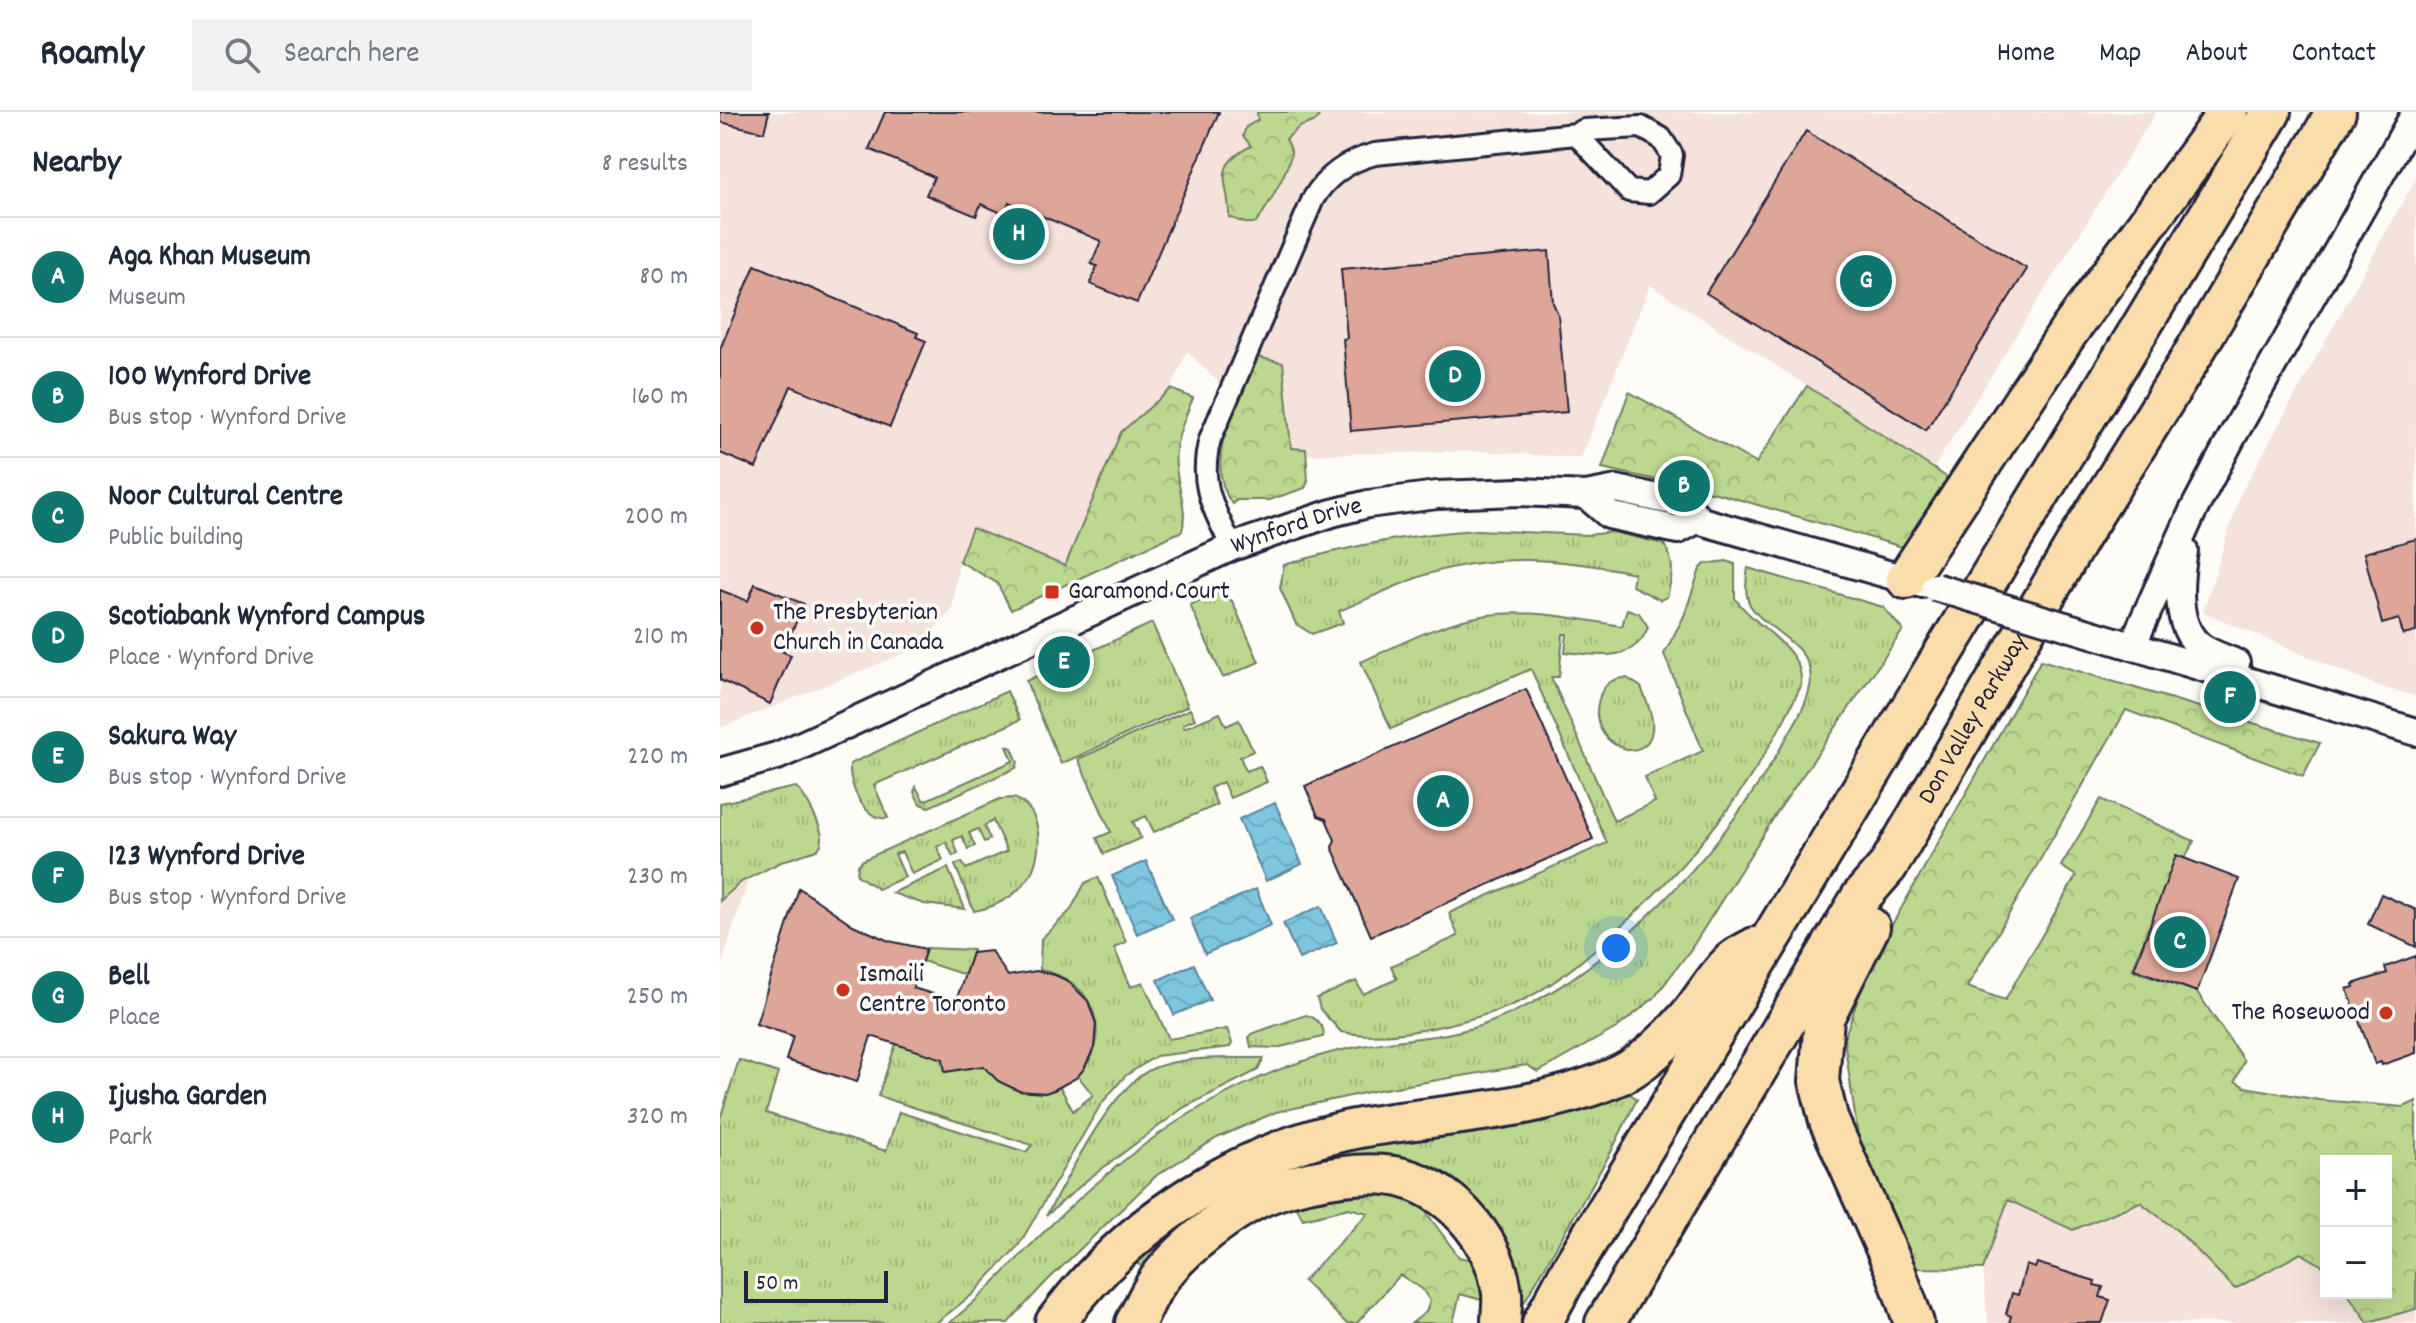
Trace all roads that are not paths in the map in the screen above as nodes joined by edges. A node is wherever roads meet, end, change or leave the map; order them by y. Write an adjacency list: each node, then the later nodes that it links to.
1 (2228, 112): 8 (highway)
2 (2271, 112): 14 (highway)
3 (2336, 112): 13 (highway, Don Valley Parkway)
4 (2416, 112): 6 (street)
5 (1576, 134): 5 (street); 7 (street)
6 (2192, 513): 9 (street); 10 (street)
7 (1232, 547): 8 (street, Wynford Drive); 12 (street, Wynford Drive)
8 (1921, 583): 9 (street, Wynford Drive, bridge)
9 (2127, 645): 10 (street, Wynford Drive)
10 (2324, 704): 11 (street, Wynford Drive)
11 (2412, 731)
12 (720, 772)
13 (1888, 866): 21 (highway, Don Valley Parkway); 22 (highway)
14 (1775, 934): 15 (highway); 20 (highway)
15 (1173, 1208): 16 (highway); 17 (highway)
16 (1055, 1323)
17 (1079, 1323)
18 (1135, 1323): 19 (highway)
19 (1501, 1323)
20 (1542, 1323)
21 (1605, 1323)
22 (1914, 1323)

